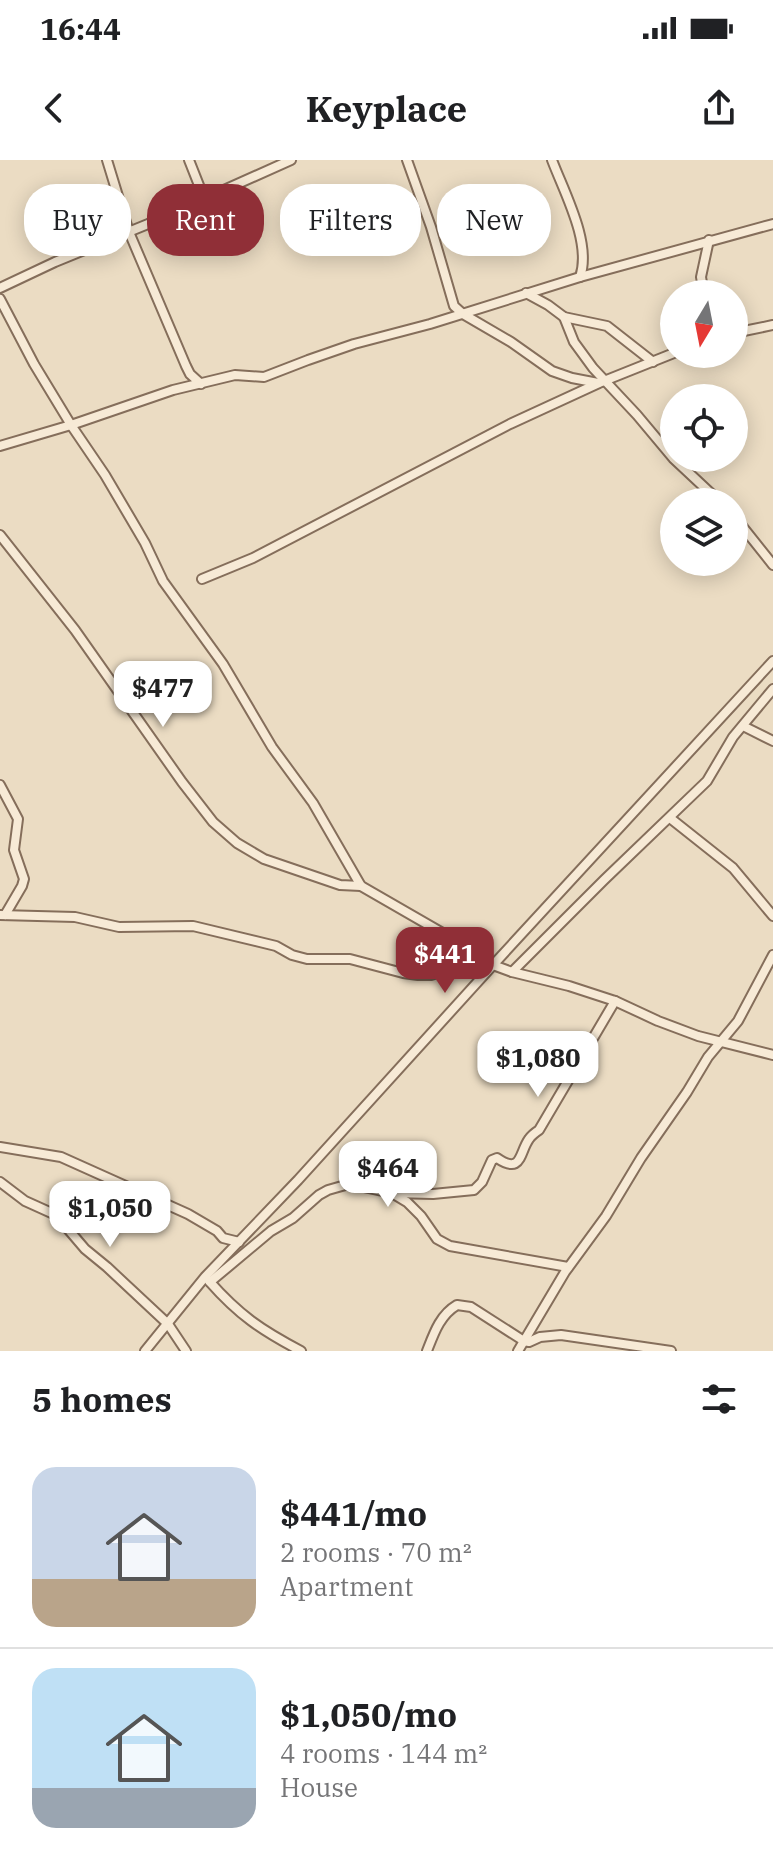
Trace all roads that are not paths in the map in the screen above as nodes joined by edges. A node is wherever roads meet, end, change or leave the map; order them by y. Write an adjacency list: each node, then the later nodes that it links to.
1 (107, 160): 6 (street)
2 (189, 160): 7 (street)
3 (291, 160): 8 (street)
4 (407, 160): 18 (street)
5 (552, 160): 13 (street)
6 (114, 184)
7 (198, 184)
8 (236, 184)
9 (773, 224): 11 (street)
10 (131, 237): 25 (street)
11 (709, 240): 13 (street); 14 (street)
12 (70, 256): 15 (street)
13 (580, 277): 16 (street)
14 (702, 280)
15 (0, 288)
16 (525, 293): 18 (street); 19 (street)
17 (0, 299): 26 (street)
18 (463, 314): 24 (street); 25 (street)
19 (564, 317): 23 (street); 24 (street)
20 (773, 325): 21 (street)
21 (748, 330)
22 (660, 359): 23 (street)
23 (653, 362): 24 (street)
24 (602, 382): 28 (street); 32 (street)
25 (201, 384): 26 (street)
26 (71, 425): 27 (street); 39 (street)
27 (0, 446)
28 (705, 488)
29 (748, 534): 31 (street)
30 (0, 535): 39 (street)
31 (773, 565)
32 (202, 579)
33 (773, 661): 43 (street)
34 (773, 689): 35 (street)
35 (743, 726): 36 (street); 38 (street)
36 (773, 741)
37 (0, 785): 40 (street)
38 (670, 818): 41 (street); 44 (street)
39 (361, 886): 43 (street)
40 (3, 915): 43 (street)
41 (773, 916)
42 (773, 955): 47 (street)
43 (490, 963): 44 (street); 53 (street)
44 (512, 972): 45 (street)
45 (615, 1001): 46 (street); 52 (street)
46 (698, 1036): 47 (street); 49 (street)
47 (720, 1041): 48 (street); 49 (street)
48 (773, 1055)
49 (708, 1057): 54 (street)
50 (0, 1147): 53 (street)
51 (0, 1182): 56 (street)
52 (392, 1193): 54 (street); 55 (street)
53 (239, 1242): 55 (street)
54 (568, 1267): 57 (street)
55 (208, 1280): 56 (street); 60 (street)
56 (168, 1324): 58 (street); 59 (street)
57 (524, 1341): 61 (street); 62 (street); 63 (street)
58 (145, 1351)
59 (186, 1351)
60 (301, 1351)
61 (427, 1351)
62 (518, 1351)
63 (671, 1351)

